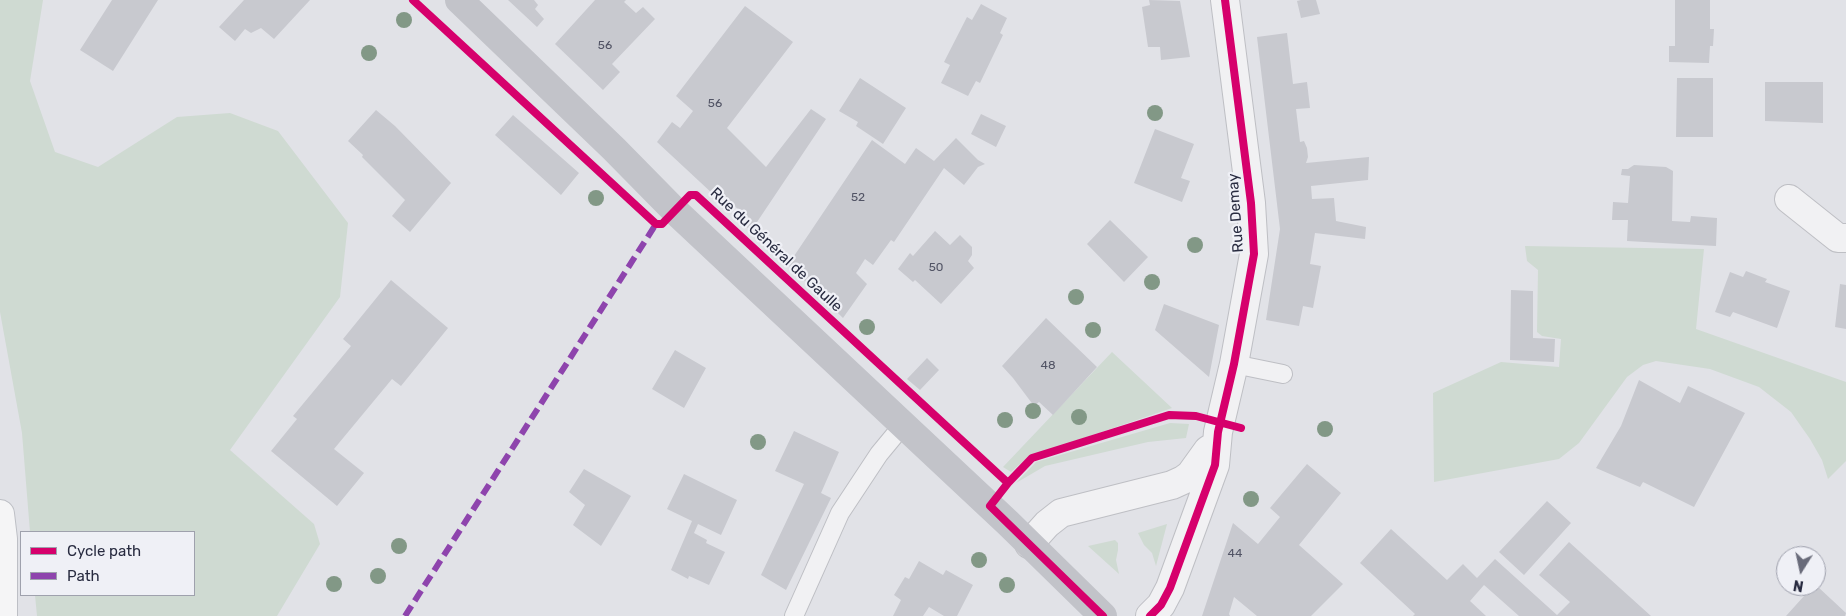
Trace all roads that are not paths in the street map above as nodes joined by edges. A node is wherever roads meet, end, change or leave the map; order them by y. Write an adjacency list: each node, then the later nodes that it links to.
1 (459, 0): 7 (main road)
2 (1225, 0): 5 (street, Rue Demay)
3 (1789, 199): 4 (street)
4 (1846, 238)
5 (1234, 364): 6 (lane); 8 (street, Rue Demay)
6 (1283, 374)
7 (903, 425): 12 (main road); 14 (lane)
8 (1216, 445): 9 (street); 11 (street, Rue Demay)
9 (1172, 485): 11 (street, Rue Demay); 12 (street)
10 (0, 514): 13 (main road)
11 (1192, 532): 16 (street, Rue Demay)
12 (1029, 544): 15 (main road)
13 (3, 616)
14 (794, 616)
15 (1103, 616)
16 (1150, 616)

